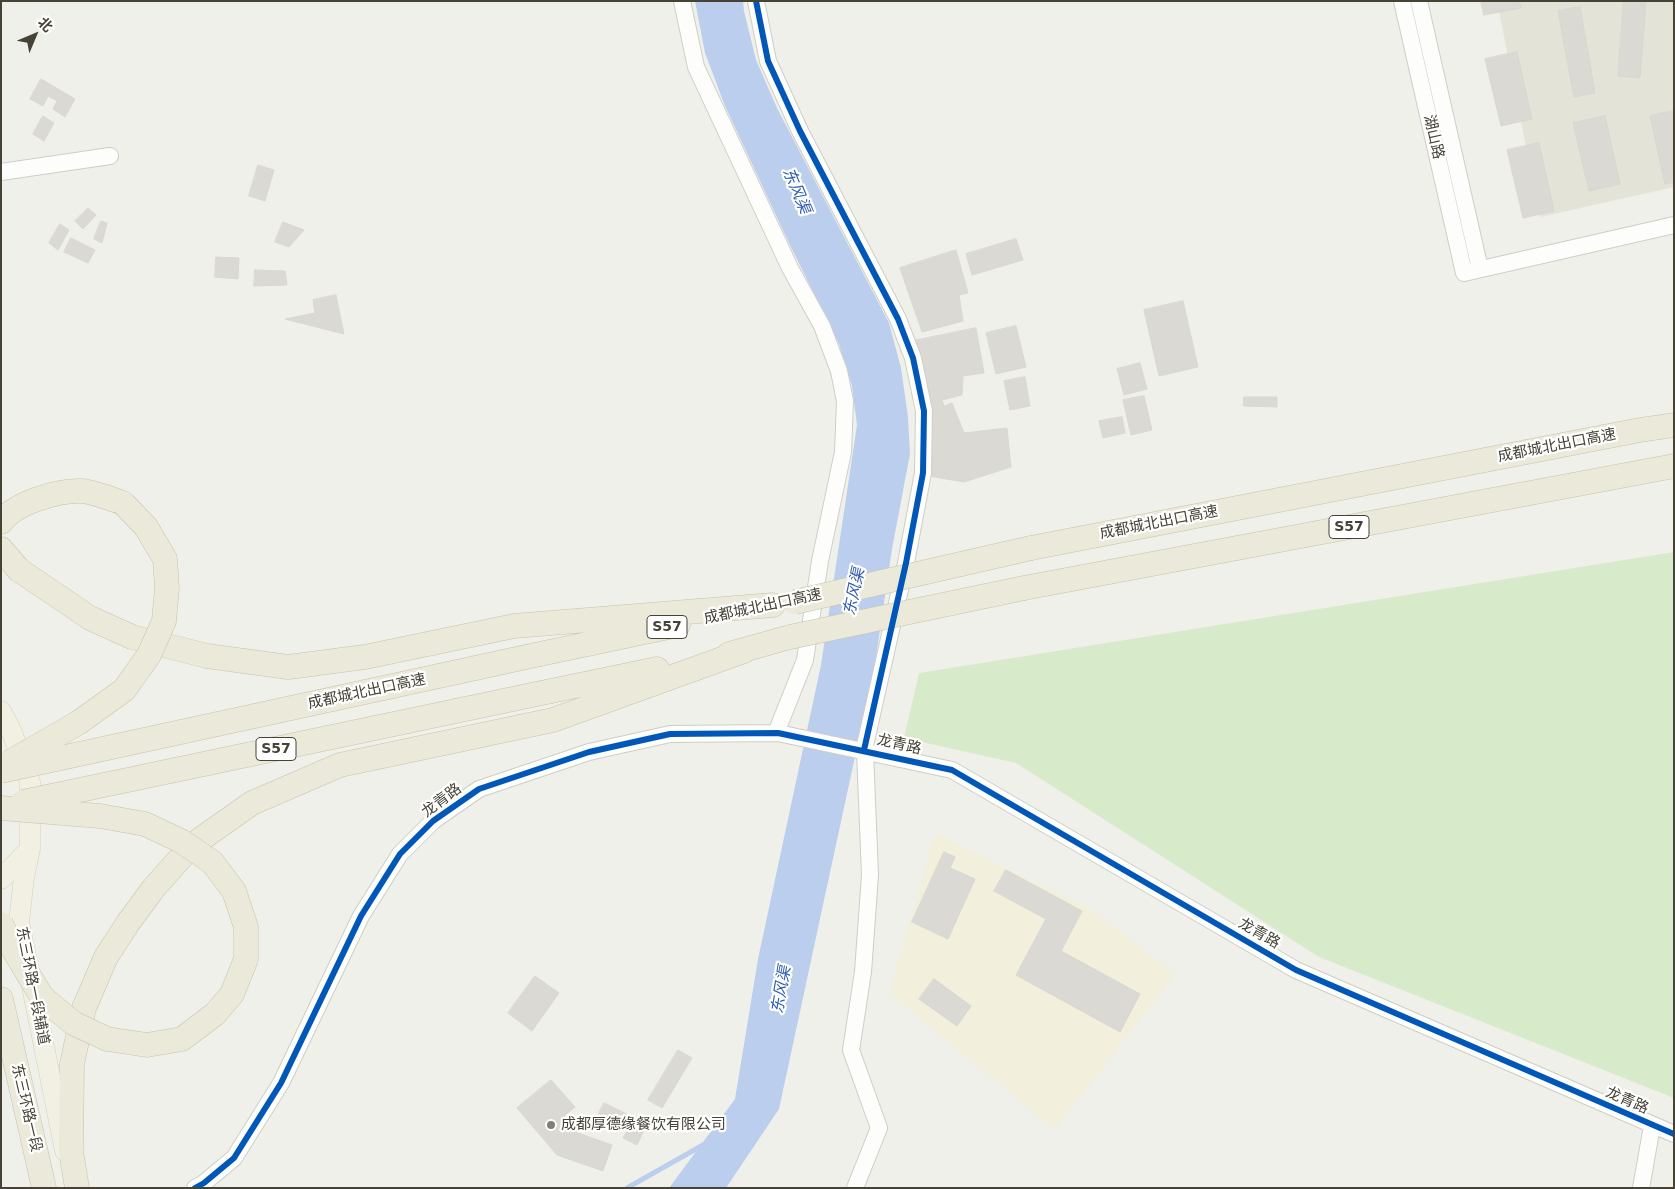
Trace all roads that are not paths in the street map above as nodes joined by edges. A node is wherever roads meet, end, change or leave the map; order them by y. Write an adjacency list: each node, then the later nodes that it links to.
1 (682, 1): 17 (street)
2 (756, 1): 18 (street)
3 (1402, 1): 8 (street, 湖山路)
4 (1419, 1): 8 (street, 湖山路)
5 (110, 156): 6 (street)
6 (1, 172)
7 (1674, 225): 8 (street)
8 (1480, 270)
9 (1674, 425): 13 (highway, 成都城北出口高速 / S57, bridge)
10 (1674, 466): 14 (highway, S57, bridge)
11 (1, 522): 19 (highway, bridge)
12 (1, 549): 13 (highway)
13 (784, 603): 20 (highway, 成都城北出口高速 / S57, bridge)
14 (744, 651): 21 (highway, S57, bridge); 30 (highway)
15 (1, 711): 16 (main road)
16 (6, 726): 22 (main road, 东三环路一段辅道)
17 (777, 733): 18 (street, 龙青路); 31 (street, 龙青路)
18 (865, 750): 26 (street, 龙青路); 32 (street)
19 (1, 767)
20 (1, 771)
21 (1, 807): 24 (highway, bridge)
22 (30, 849): 23 (main road); 29 (main road, 东三环路一段辅道)
23 (1, 879)
24 (1, 924)
25 (1, 999): 28 (highway, 东三环路一段)
26 (1652, 1126): 27 (street, 龙青路); 33 (street)
27 (1674, 1134)
28 (44, 1188)
29 (72, 1188)
30 (77, 1188)
31 (196, 1188)
32 (854, 1188)
33 (1641, 1188)

